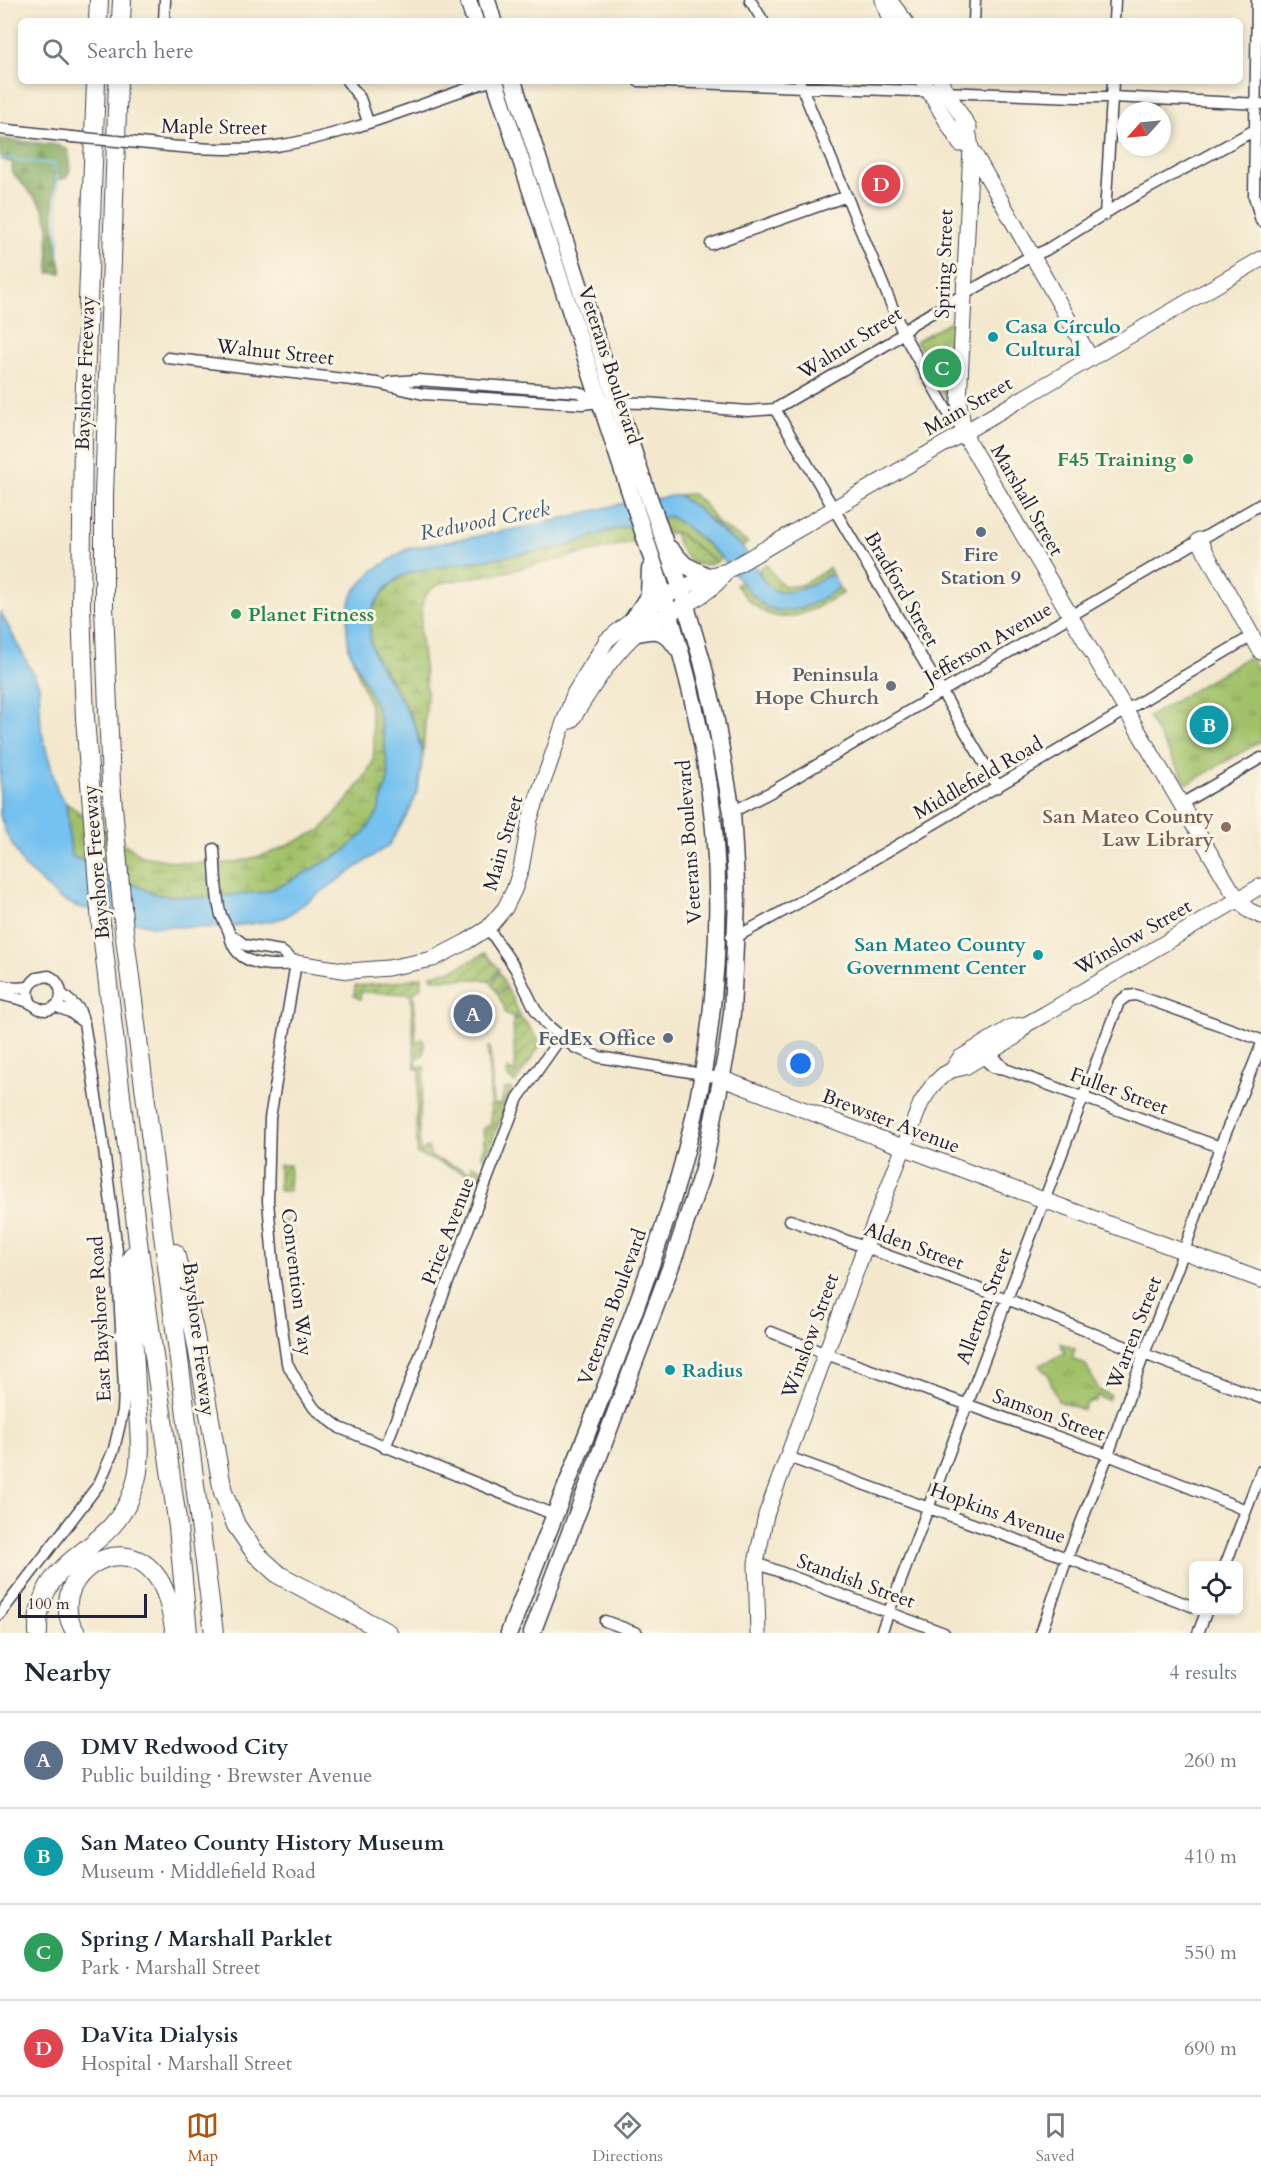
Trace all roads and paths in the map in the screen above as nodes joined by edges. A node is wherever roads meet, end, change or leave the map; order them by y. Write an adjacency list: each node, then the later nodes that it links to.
1 (99, 0): 12 (highway)
2 (122, 0): 13 (highway)
3 (165, 0): 14 (street)
4 (468, 0): 15 (main road)
5 (486, 0): 16 (main road)
6 (750, 0): 17 (street)
7 (883, 0): 18 (street)
8 (889, 0): 19 (street)
9 (975, 0): 20 (street)
10 (1115, 0): 21 (street)
11 (1257, 0): 34 (street)
12 (98, 18)
13 (121, 18)
14 (164, 18)
15 (474, 18)
16 (492, 18)
17 (761, 18)
18 (889, 18)
19 (903, 18)
20 (975, 18)
21 (1114, 18)
22 (96, 84): 111 (highway, Bayshore Freeway)
23 (118, 84): 108 (highway, Bayshore Freeway)
24 (349, 84): 36 (street)
25 (483, 84): 36 (street, Maple Street)
26 (493, 84): 55 (main road, Veterans Boulevard)
27 (514, 84): 56 (main road, Veterans Boulevard)
28 (800, 84): 31 (street); 42 (street, Marshall Street)
29 (971, 84): 32 (street)
30 (1113, 84): 33 (street)
31 (934, 86): 32 (street); 35 (street); 39 (street)
32 (971, 93): 33 (street)
33 (1112, 97): 34 (street); 45 (street)
34 (1258, 104): 38 (street)
35 (963, 120): 40 (street); 47 (street)
36 (368, 122): 37 (street, Maple Street, bridge)
37 (0, 129)
38 (1253, 131): 45 (street, Walnut Street); 46 (street)
39 (955, 135): 40 (street); 41 (street)
40 (971, 148): 41 (street, Spring Street); 43 (street)
41 (969, 170): 44 (street, Spring Street)
42 (847, 196): 48 (street); 52 (street, Marshall Street)
43 (1001, 201): 44 (street); 47 (street)
44 (967, 209): 51 (street, Spring Street)
45 (1105, 215): 49 (street, Walnut Street)
46 (1261, 221)
47 (1014, 225): 49 (street)
48 (711, 244)
49 (1033, 256): 51 (street, Walnut Street); 54 (street)
50 (1261, 259): 54 (street, Main Street)
51 (964, 295): 52 (street, Walnut Street); 58 (street, Spring Street)
52 (903, 333): 57 (street, Walnut Street); 58 (street, Marshall Street)
53 (168, 358): 55 (street, Walnut Street)
54 (1091, 359): 58 (street, Main Street)
55 (600, 402): 56 (street, Walnut Street); 63 (main road, Veterans Boulevard)
56 (618, 403): 57 (street, Walnut Street); 62 (main road, Veterans Boulevard)
57 (775, 410): 60 (street, Bradford Street)
58 (964, 432): 60 (street, Main Street); 68 (street, Marshall Street)
59 (1261, 504): 61 (street, Jefferson Avenue)
60 (835, 509): 64 (street, Main Street); 73 (street, Bradford Street)
61 (1199, 540): 68 (street, Jefferson Avenue); 70 (street)
62 (665, 542): 65 (main road); 66 (main road, Veterans Boulevard)
63 (649, 550): 67 (main road, Veterans Boulevard); 69 (main road)
64 (727, 571): 65 (street, Main Street); 66 (street, Main Street)
65 (707, 576): 66 (street, Main Street)
66 (683, 596): 67 (street, Main Street); 79 (main road, Veterans Boulevard)
67 (666, 605): 69 (street, Main Street); 72 (main road, Veterans Boulevard)
68 (1071, 616): 73 (street, Jefferson Avenue); 74 (street, Marshall Street)
69 (636, 625): 72 (main road); 85 (street, Main Street)
70 (1252, 636): 71 (street); 74 (street, Middlefield Road)
71 (1261, 652)
72 (681, 655): 77 (main road, Veterans Boulevard)
73 (941, 691): 76 (street, Bradford Street); 79 (street, Jefferson Avenue)
74 (1126, 711): 76 (street, Middlefield Road); 78 (street, Marshall Street)
75 (1261, 758): 78 (street)
76 (998, 787): 88 (street, Middlefield Road)
77 (709, 790): 79 (main road); 80 (main road, Veterans Boulevard)
78 (1181, 804): 83 (street, Marshall Street)
79 (732, 812): 80 (main road); 88 (main road, Veterans Boulevard)
80 (713, 837): 87 (main road, Veterans Boulevard)
81 (214, 849): 86 (street, Main Street)
82 (1261, 886): 83 (street, Winslow Street)
83 (1238, 900): 84 (street, Marshall Street); 97 (street, Winslow Street)
84 (1261, 916)
85 (488, 928): 89 (street, Main Street); 98 (street, Brewster Avenue)
86 (228, 931): 89 (street, Main Street); 89 (street, Main Street)
87 (717, 936): 88 (street); 103 (main road, Veterans Boulevard)
88 (736, 937): 104 (main road, Veterans Boulevard)
89 (296, 963): 123 (street, Convention Way)
90 (0, 985): 91 (street)
91 (29, 987): 93 (street); 94 (street)
92 (0, 994): 94 (street)
93 (62, 994): 95 (street); 96 (street, East Bayshore Road)
94 (32, 1003): 95 (street)
95 (55, 1006): 96 (street)
96 (84, 1023): 137 (street, East Bayshore Road)
97 (1027, 1024): 101 (street, Winslow Street); 102 (street, Winslow Street)
98 (561, 1037): 103 (street, Brewster Avenue); 123 (street, Price Avenue)
99 (1261, 1040): 105 (street, Allerton Street)
100 (1261, 1046): 106 (street, Warren Street)
101 (987, 1054): 102 (street, Winslow Street); 105 (street, Fuller Street)
102 (952, 1070): 107 (street, Winslow Street)
103 (702, 1074): 104 (street, Brewster Avenue); 116 (main road, Veterans Boulevard)
104 (723, 1079): 107 (street, Brewster Avenue); 120 (main road, Veterans Boulevard)
105 (1084, 1098): 106 (street, Fuller Street); 109 (street, Allerton Street)
106 (1220, 1147): 113 (street, Warren Street)
107 (904, 1148): 109 (street, Brewster Avenue); 112 (street, Winslow Street)
108 (155, 1172): 130 (highway, Bayshore Freeway); 146 (highway)
109 (1044, 1201): 113 (street, Brewster Avenue); 115 (street, Allerton Street)
110 (790, 1220): 112 (street, Alden Street)
111 (138, 1242): 140 (highway); 143 (highway, Bayshore Freeway)
112 (865, 1247): 115 (street, Alden Street); 118 (street, Winslow Street)
113 (1184, 1251): 114 (street, Brewster Avenue); 119 (street, Warren Street)
114 (1261, 1280)
115 (1007, 1299): 119 (street, Alden Street); 122 (street, Allerton Street)
116 (628, 1326): 120 (main road); 129 (main road, Veterans Boulevard)
117 (771, 1332): 118 (street, Samson Street)
118 (826, 1354): 122 (street, Samson Street); 125 (street, Winslow Street)
119 (1144, 1354): 121 (street, Alden Street); 124 (street, Warren Street)
120 (621, 1397): 131 (main road, Veterans Boulevard)
121 (1261, 1398)
122 (966, 1404): 124 (street, Samson Street); 127 (street, Allerton Street)
123 (385, 1448): 129 (street, Convention Way)
124 (1108, 1455): 128 (street, Samson Street); 132 (street, Warren Street)
125 (788, 1457): 127 (street, Hopkins Avenue); 134 (street, Winslow Street)
126 (1261, 1471): 128 (street)
127 (927, 1507): 132 (street, Hopkins Avenue); 136 (street, Allerton Street)
128 (1246, 1510): 133 (street)
129 (555, 1515): 131 (main road); 147 (main road, Veterans Boulevard)
130 (200, 1523): 144 (highway, Bayshore Freeway); 145 (highway)
131 (564, 1547): 148 (main road, Veterans Boulevard)
132 (1067, 1558): 135 (street, Hopkins Avenue); 153 (street, Warren Street)
133 (1227, 1561)
134 (756, 1563): 136 (street, Standish Street); 150 (street, Winslow Street)
135 (1189, 1605)
136 (889, 1613): 151 (street, Allerton Street); 152 (street, Standish Street)
137 (0, 1614)
138 (1204, 1615): 154 (street)
139 (605, 1621): 149 (street)
140 (38, 1633)
141 (76, 1633): 142 (highway)
142 (175, 1633)
143 (188, 1633)
144 (214, 1633)
145 (226, 1633)
146 (388, 1633)
147 (509, 1633)
148 (532, 1633)
149 (637, 1633)
150 (758, 1633)
151 (881, 1633)
152 (944, 1633)
153 (1041, 1633)
154 (1198, 1633)

